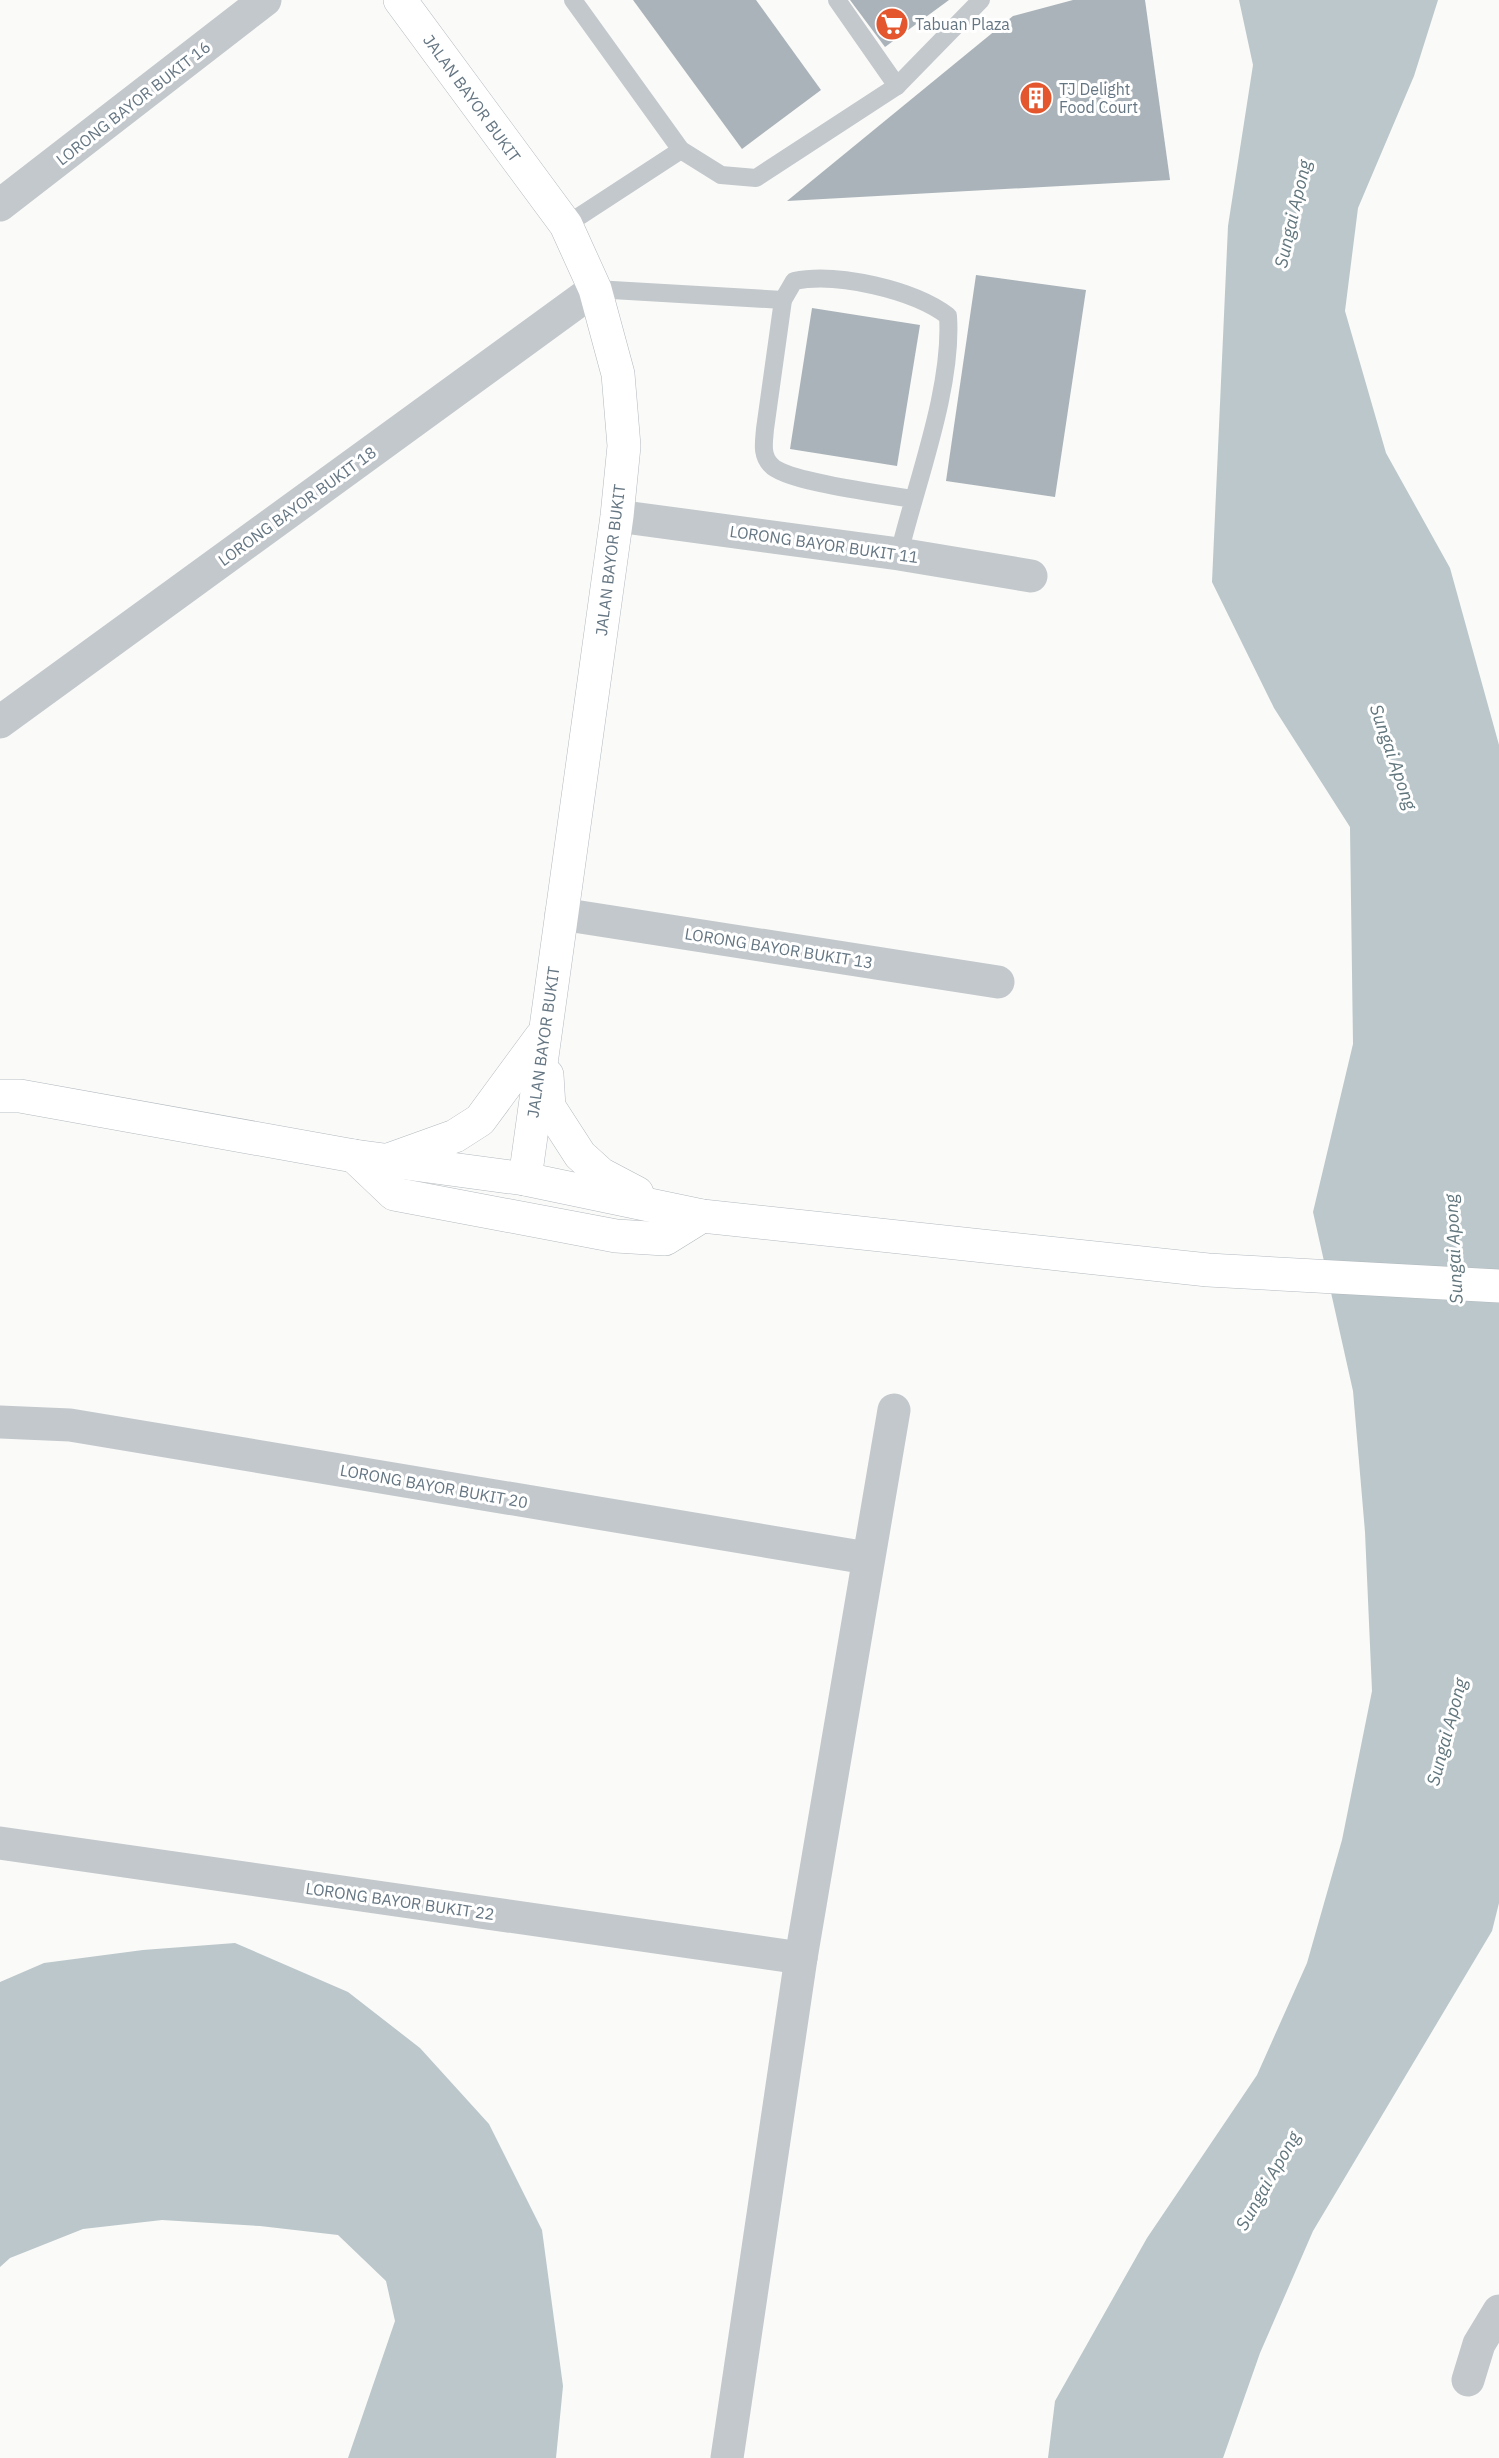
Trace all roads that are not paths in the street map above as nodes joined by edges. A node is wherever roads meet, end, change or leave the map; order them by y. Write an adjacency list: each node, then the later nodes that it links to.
1 (265, 0): 8 (street, LORONG BAYOR BUKIT 16)
2 (400, 0): 9 (street, JALAN BAYOR BUKIT)
3 (573, 0): 7 (lane)
4 (837, 0): 6 (lane)
5 (981, 0): 6 (lane)
6 (897, 86): 7 (lane)
7 (681, 150): 9 (lane)
8 (0, 205)
9 (566, 225): 10 (street, JALAN BAYOR BUKIT)
10 (595, 289): 11 (lane); 13 (street, JALAN BAYOR BUKIT); 16 (street, LORONG BAYOR BUKIT 18)
11 (783, 300): 12 (lane); 12 (lane)
12 (912, 499): 14 (lane)
13 (617, 516): 14 (street, LORONG BAYOR BUKIT 11); 17 (street, JALAN BAYOR BUKIT)
14 (899, 554): 15 (street, LORONG BAYOR BUKIT 11)
15 (1031, 576)
16 (0, 723)
17 (561, 914): 18 (street, LORONG BAYOR BUKIT 13); 19 (street, JALAN BAYOR BUKIT)
18 (998, 982)
19 (544, 1033): 22 (street); 23 (street, JALAN BAYOR BUKIT); 24 (street)
20 (0, 1096): 21 (street)
21 (354, 1156): 22 (street); 25 (street)
22 (386, 1160): 23 (street)
23 (525, 1179): 24 (street)
24 (670, 1210): 25 (street)
25 (702, 1216): 26 (street)
26 (1499, 1286)
27 (894, 1410): 29 (street)
28 (0, 1422): 29 (street, LORONG BAYOR BUKIT 20)
29 (867, 1558): 31 (street)
30 (0, 1843): 31 (street, LORONG BAYOR BUKIT 22)
31 (801, 1958): 34 (street)
32 (1499, 2311): 33 (street)
33 (1468, 2380)
34 (727, 2458)

